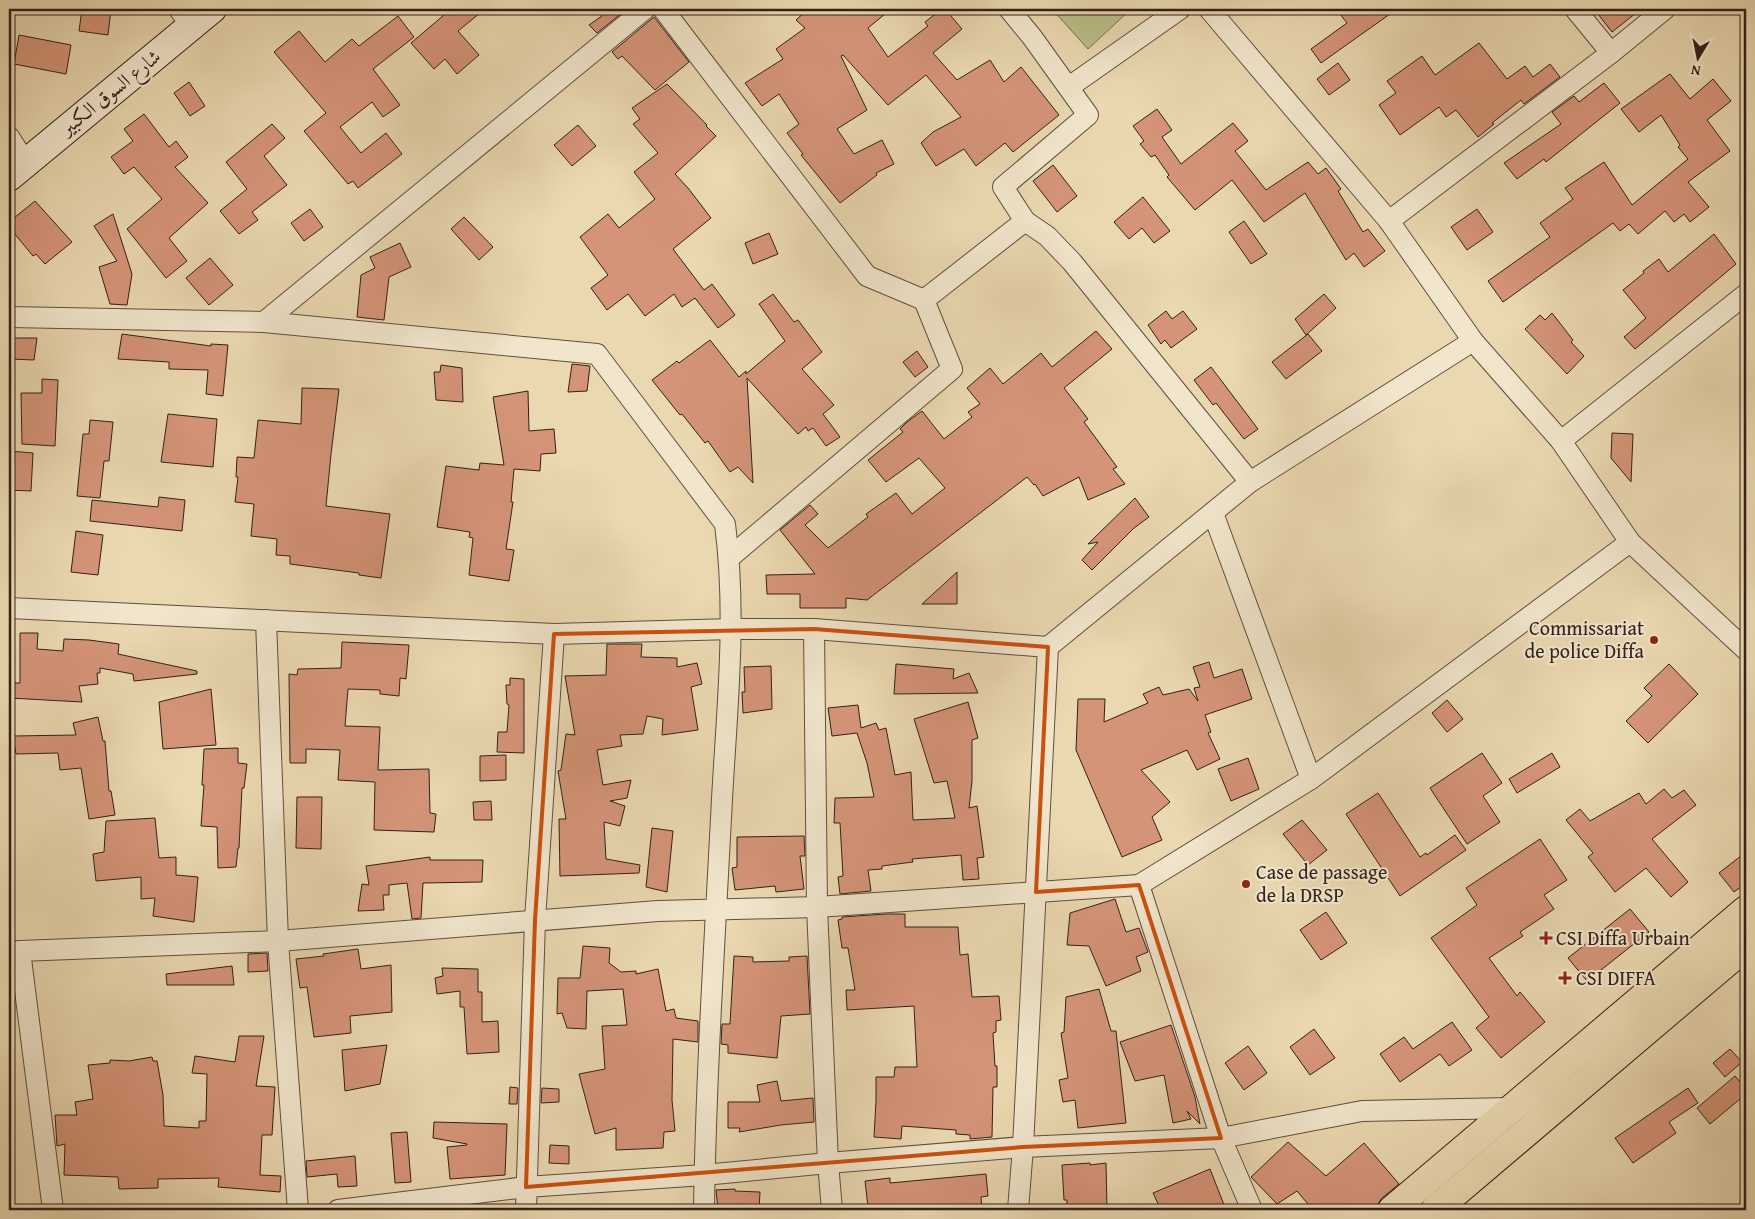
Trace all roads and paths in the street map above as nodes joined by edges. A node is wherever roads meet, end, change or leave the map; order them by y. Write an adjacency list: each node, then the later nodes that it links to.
1 (644, 9): 18 (street)
2 (663, 9): 16 (street)
3 (1009, 9): 10 (street)
4 (1180, 9): 10 (street)
5 (1209, 9): 14 (street)
6 (1574, 9): 9 (street)
7 (1665, 9): 9 (street)
8 (194, 14): 12 (street, شارع السوق الكبير)
9 (1611, 53): 14 (street)
10 (1069, 87): 13 (street)
11 (9, 137): 12 (street)
12 (17, 169)
13 (1024, 221): 16 (street); 21 (street)
14 (1389, 221): 19 (street)
15 (1746, 294): 20 (street)
16 (924, 300): 24 (street)
17 (9, 317): 18 (street)
18 (264, 322): 24 (street)
19 (1473, 341): 20 (street); 21 (street)
20 (1561, 441): 23 (street)
21 (1250, 482): 22 (street)
22 (1213, 512): 30 (street); 32 (street)
23 (1630, 542): 31 (street); 32 (street)
24 (729, 558): 27 (street)
25 (9, 608): 26 (street)
26 (266, 620): 29 (street); 39 (street)
27 (732, 628): 28 (street); 29 (street); 36 (street)
28 (814, 628): 30 (street); 35 (street)
29 (554, 634): 38 (street)
30 (1048, 647): 34 (street)
31 (1746, 650)
32 (1311, 779): 33 (street)
33 (1139, 885): 34 (street); 43 (street)
34 (1036, 892): 35 (street); 44 (street)
35 (817, 907): 36 (street); 45 (street)
36 (716, 910): 38 (street); 46 (street)
37 (1746, 910): 42 (highway)
38 (535, 920): 39 (street); 47 (street)
39 (278, 941): 41 (street); 50 (street)
40 (1746, 946): 48 (highway)
41 (15, 952): 49 (street)
42 (1511, 1108): 43 (street); 57 (highway)
43 (1221, 1138): 44 (street); 56 (street)
44 (1023, 1147): 45 (street); 55 (street)
45 (828, 1163): 46 (street); 54 (street)
46 (704, 1175): 47 (street); 53 (street)
47 (526, 1187): 51 (street); 52 (street)
48 (1448, 1206)
49 (53, 1210)
50 (298, 1210)
51 (338, 1210)
52 (526, 1210)
53 (704, 1210)
54 (832, 1210)
55 (1018, 1210)
56 (1252, 1210)
57 (1392, 1210)

